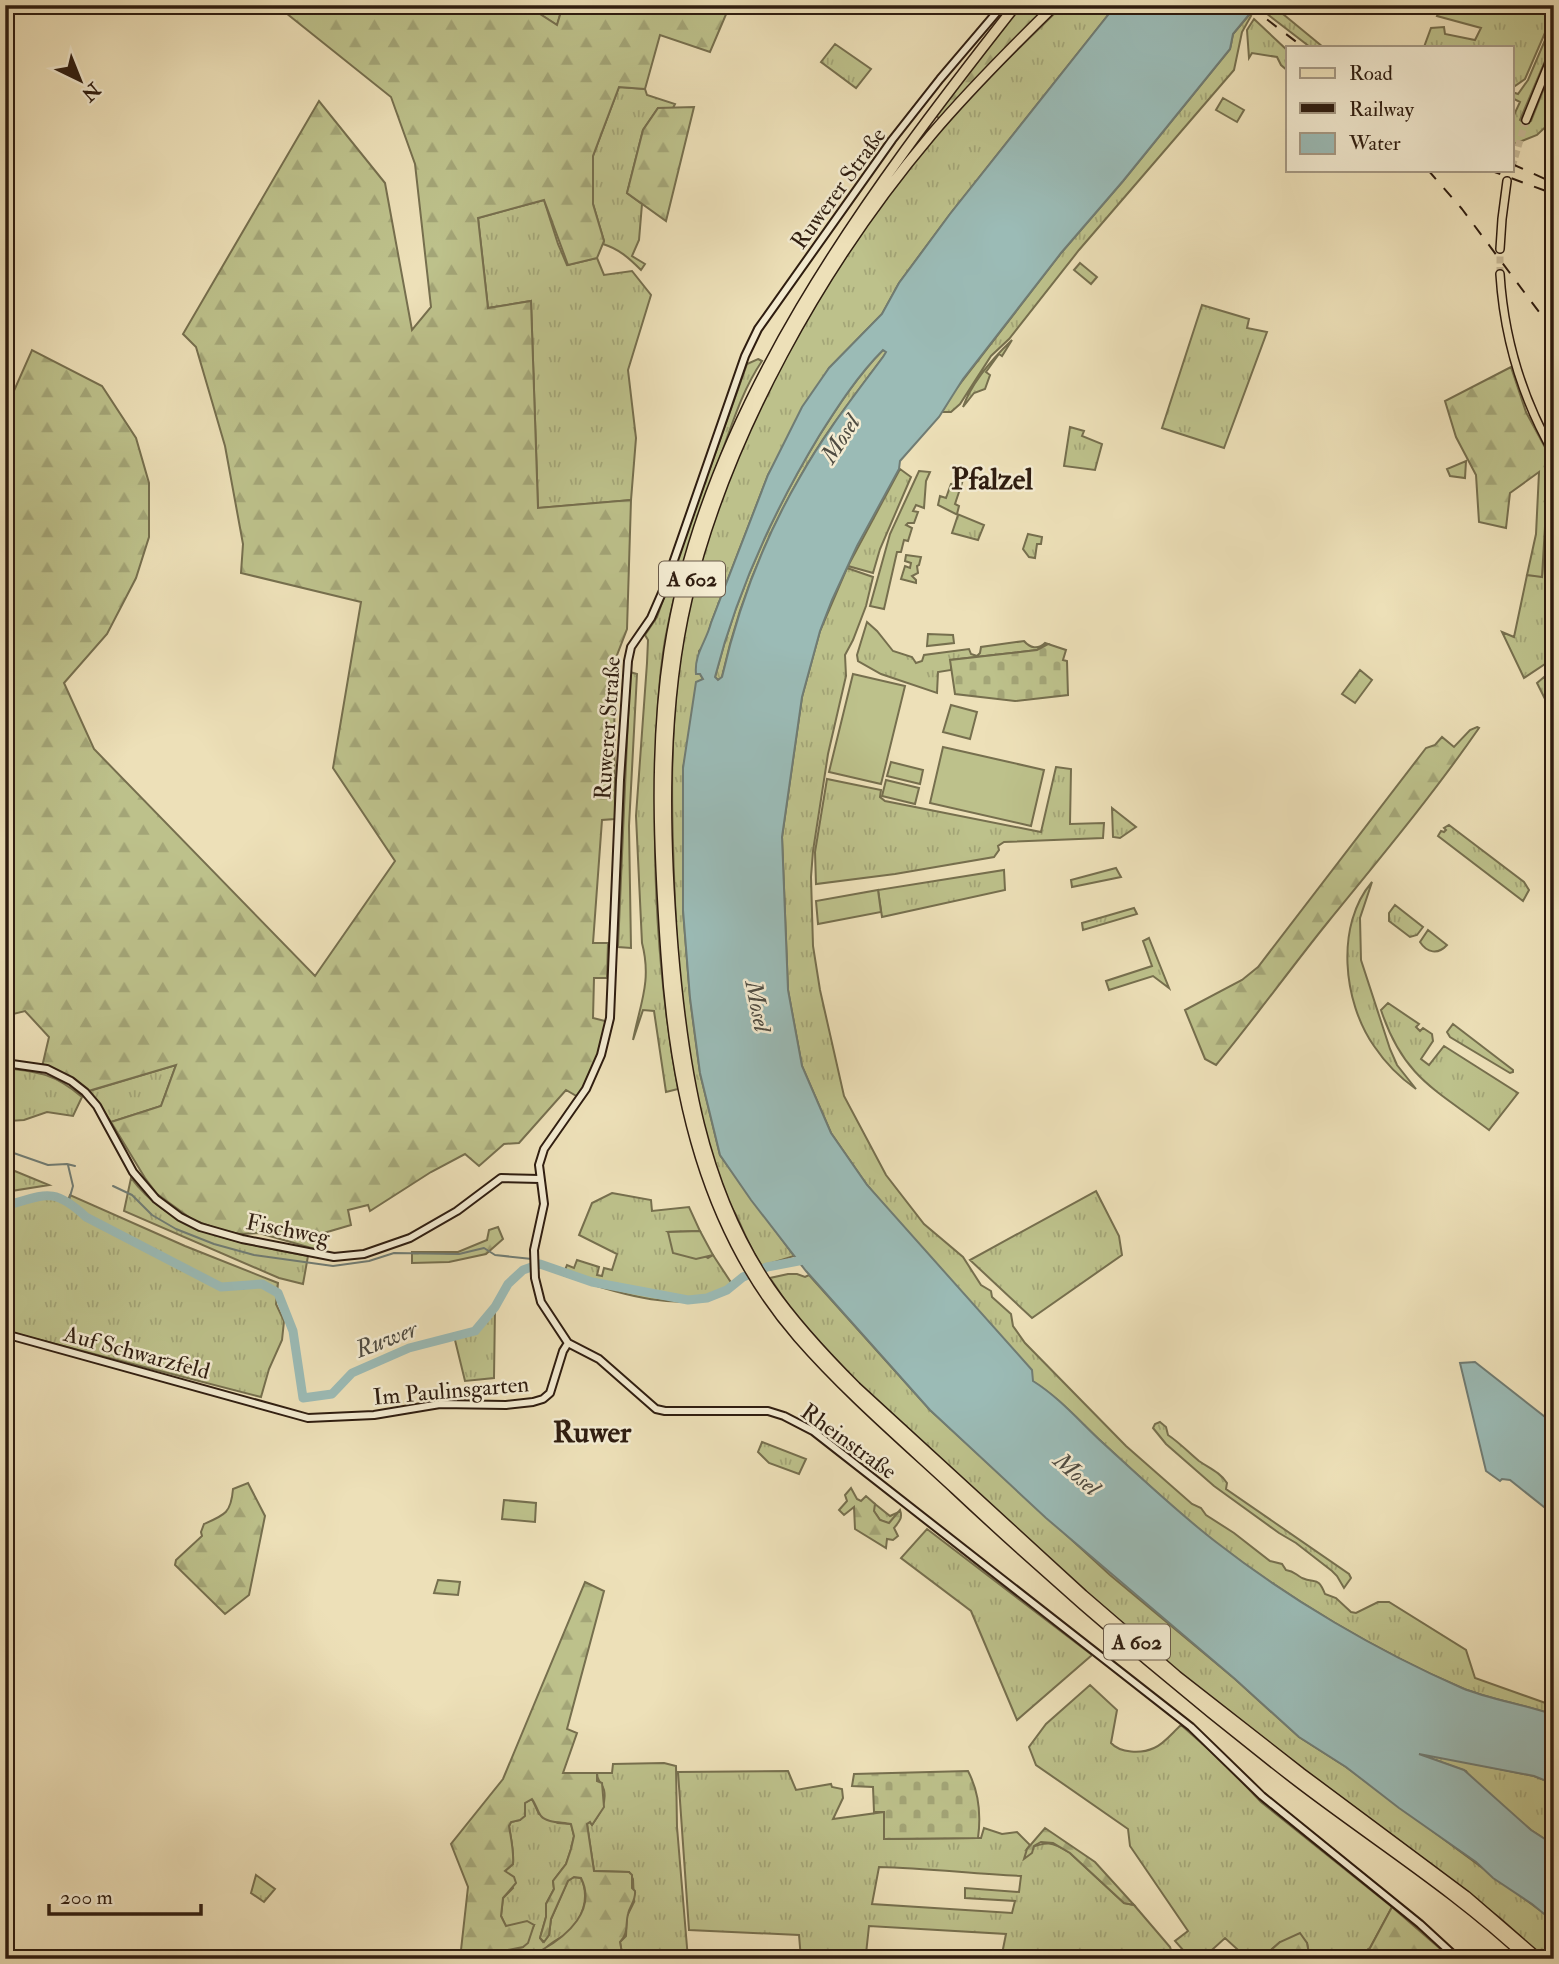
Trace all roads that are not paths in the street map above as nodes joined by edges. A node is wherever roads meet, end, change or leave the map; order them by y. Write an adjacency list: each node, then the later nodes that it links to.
1 (1003, 5): 11 (main road, Ruwerer Straße)
2 (1016, 5): 12 (highway, A 602)
3 (1055, 5): 12 (highway, A 602)
4 (1554, 51): 5 (main road)
5 (1526, 120)
6 (1507, 181): 7 (main road)
7 (1500, 249)
8 (1500, 274): 9 (main road)
9 (1554, 454)
10 (5, 1062): 11 (main road, Fischweg)
11 (540, 1179): 14 (main road, Ruwerer Straße)
12 (744, 1253): 13 (highway, A 602)
13 (766, 1288): 19 (highway, A 602); 20 (highway, A 602)
14 (537, 1290): 16 (main road, Rheinstraße)
15 (5, 1334): 17 (main road, Auf Schwarzfeld)
16 (568, 1343): 17 (main road, Im Paulinsgarten); 18 (main road, Rheinstraße)
17 (259, 1403)
18 (1458, 1959)
19 (1528, 1959)
20 (1539, 1959)

